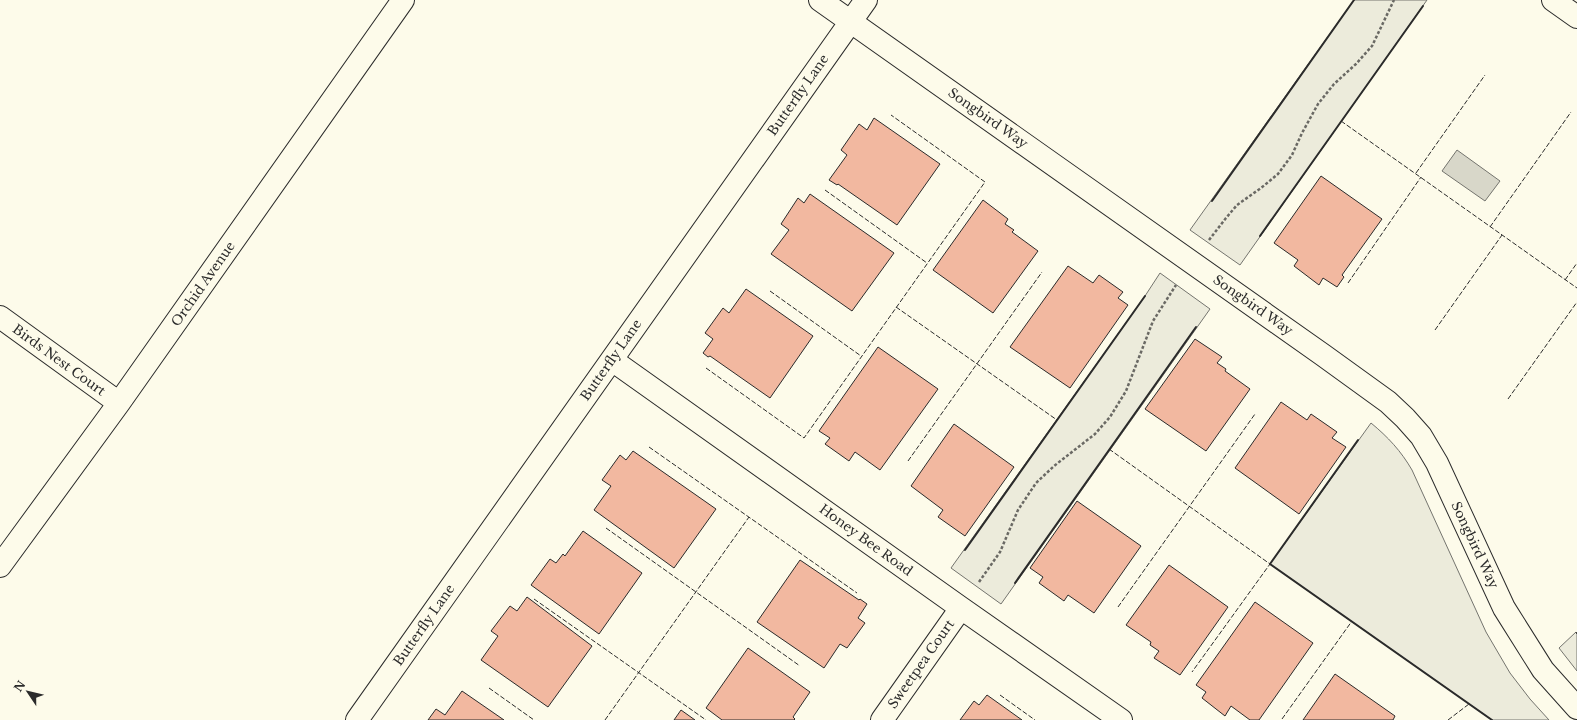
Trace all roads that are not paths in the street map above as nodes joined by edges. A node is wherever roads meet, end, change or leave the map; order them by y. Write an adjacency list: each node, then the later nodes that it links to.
1 (403, 0): 9 (street, Orchid Avenue)
2 (820, 0): 6 (street, Songbird Way)
3 (866, 0): 6 (street, Butterfly Lane)
4 (1553, 0): 5 (street)
5 (1577, 17)
6 (850, 21): 8 (street, Butterfly Lane); 12 (street, Songbird Way)
7 (0, 317): 9 (street, Birds Nest Court)
8 (612, 360): 11 (street, Honey Bee Road); 13 (street, Butterfly Lane)
9 (119, 403): 10 (street, Orchid Avenue)
10 (0, 566)
11 (961, 608): 14 (street, Sweetpea Court); 15 (street, Honey Bee Road)
12 (1577, 708)
13 (357, 720)
14 (882, 720)
15 (1121, 720)

